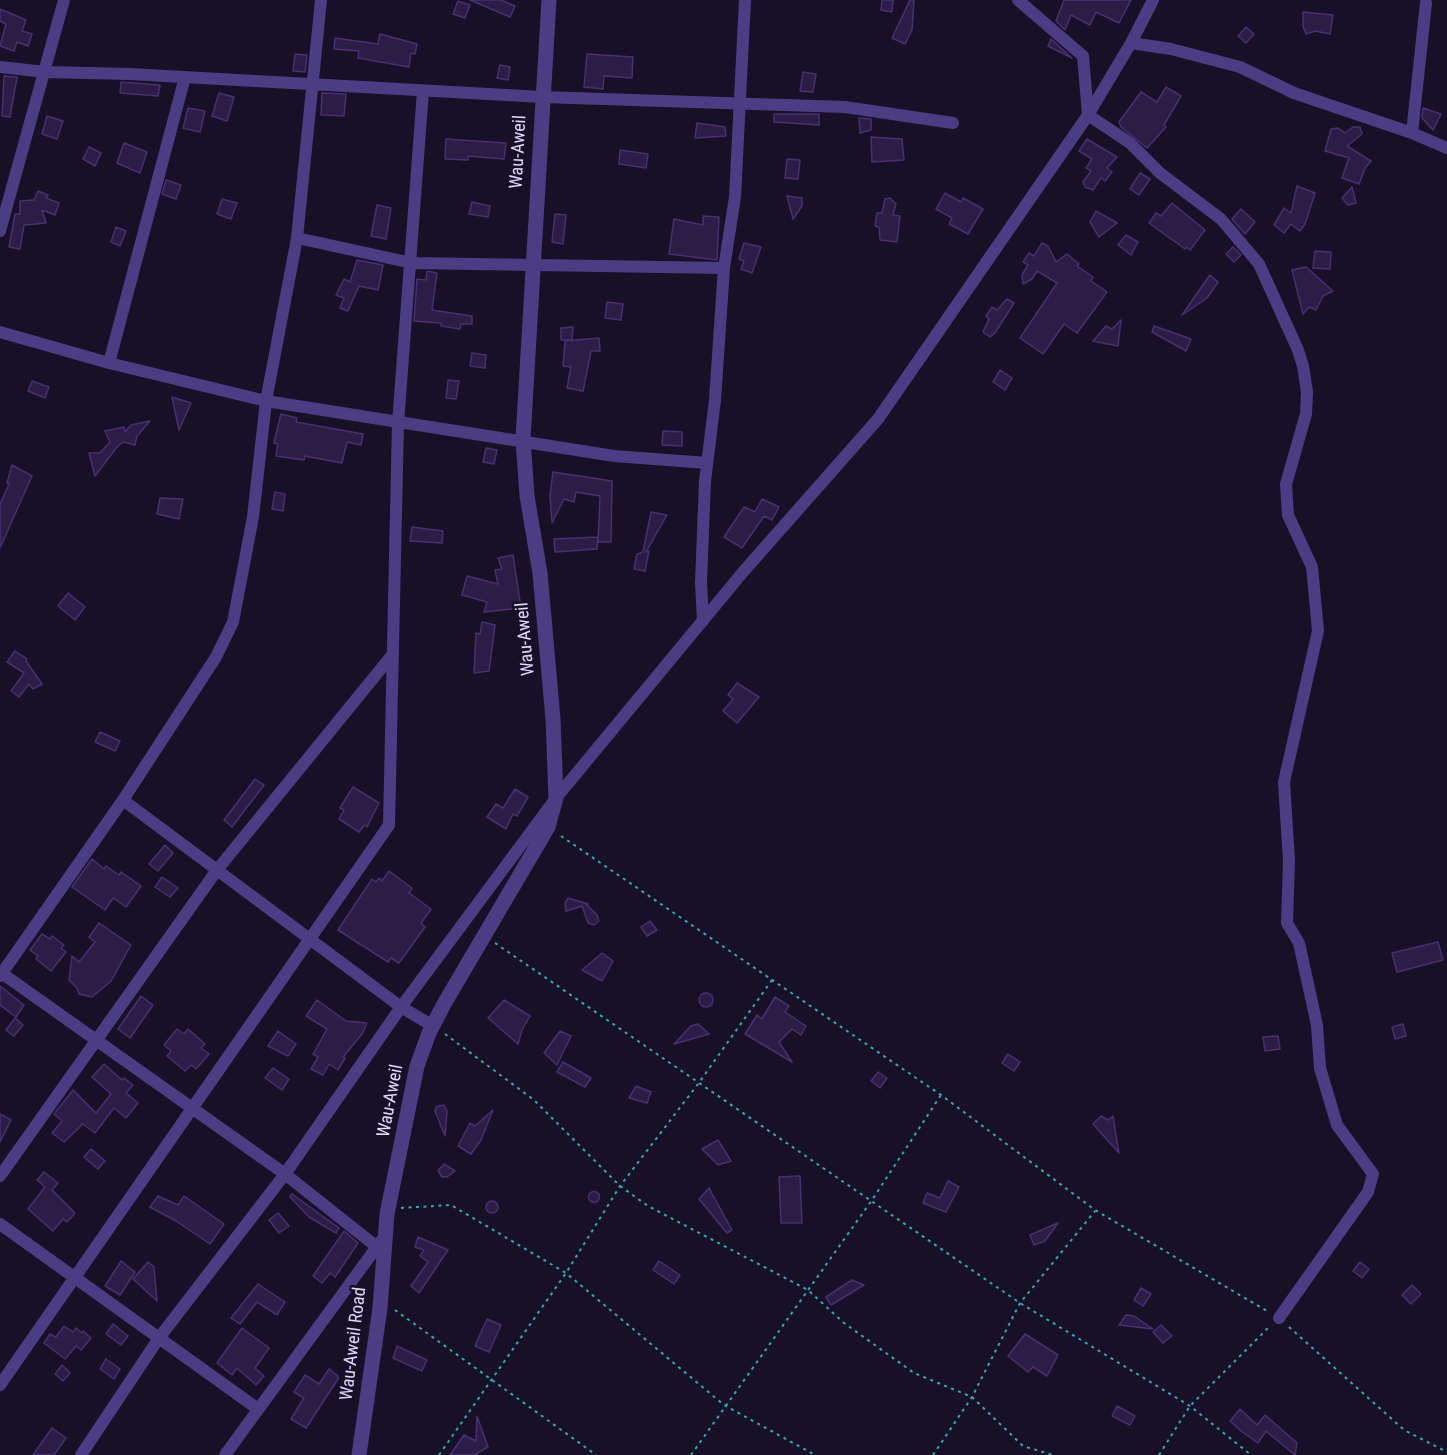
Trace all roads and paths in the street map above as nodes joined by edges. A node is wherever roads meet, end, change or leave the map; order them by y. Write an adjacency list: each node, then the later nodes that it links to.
1 (64, 0): 10 (street)
2 (321, 0): 12 (street)
3 (549, 0): 14 (street, Wau-Aweil)
4 (745, 0): 15 (street)
5 (1018, 0): 16 (street)
6 (1153, 0): 8 (street)
7 (1424, 1): 18 (street)
8 (1131, 43): 16 (street); 18 (street)
9 (0, 67): 10 (street)
10 (45, 72): 11 (street); 20 (street)
11 (185, 77): 12 (street); 26 (street)
12 (311, 85): 13 (street); 21 (street)
13 (423, 91): 14 (street); 22 (street)
14 (542, 97): 15 (street); 23 (street, Wau-Aweil)
15 (741, 103): 17 (street); 24 (street)
16 (1088, 115): 31 (street); 60 (street)
17 (953, 123)
18 (1412, 133): 19 (street)
19 (1447, 148)
20 (0, 231)
21 (297, 238): 22 (street); 27 (street)
22 (412, 263): 23 (street); 28 (street)
23 (532, 265): 24 (street); 29 (street, Wau-Aweil)
24 (724, 268): 30 (street)
25 (0, 332): 26 (street)
26 (109, 363): 27 (street)
27 (266, 400): 28 (street); 34 (street)
28 (398, 423): 29 (street); 32 (street)
29 (522, 439): 30 (street); 33 (street, Wau-Aweil)
30 (707, 463): 31 (street)
31 (703, 621): 33 (street)
32 (393, 654): 36 (street); 38 (street)
33 (556, 798): 35 (street, Wau-Aweil); 41 (street)
34 (123, 800): 36 (street); 39 (street)
35 (549, 827): 37 (street, Wau-Aweil); 40 (path)
36 (217, 870): 38 (street); 43 (street)
37 (485, 936): 42 (street, Wau-Aweil); 44 (path)
38 (309, 939): 41 (street); 46 (street)
39 (1, 974): 43 (street)
40 (772, 980): 44 (path); 45 (path)
41 (401, 1007): 42 (street); 47 (street)
42 (433, 1026): 49 (path); 51 (street, Wau-Aweil)
43 (97, 1041): 46 (street); 48 (street)
44 (698, 1084): 49 (path); 50 (path)
45 (941, 1095): 50 (path); 52 (path)
46 (193, 1108): 47 (street); 56 (street)
47 (285, 1174): 54 (street); 61 (street)
48 (0, 1176)
49 (620, 1186): 55 (path); 57 (path)
50 (872, 1200): 57 (path); 59 (path)
51 (390, 1209): 54 (street, Wau-Aweil); 55 (path)
52 (1095, 1210): 59 (path); 60 (path)
53 (0, 1224): 56 (street)
54 (380, 1242): 58 (street, Wau-Aweil Road); 67 (street)
55 (566, 1273): 62 (path); 65 (path)
56 (74, 1278): 61 (street); 63 (street)
57 (808, 1290): 64 (path); 65 (path)
58 (381, 1300): 62 (path); 72 (street, Wau-Aweil Road)
59 (1020, 1303): 64 (path); 66 (path)
60 (1279, 1318): 66 (path); 68 (path)
61 (159, 1338): 67 (street); 70 (street)
62 (491, 1380): 73 (path); 74 (path)
63 (0, 1385)
64 (972, 1397): 77 (path); 78 (path)
65 (724, 1405): 75 (path); 76 (path)
66 (1190, 1406): 79 (path); 80 (path)
67 (258, 1409): 71 (street)
68 (1441, 1448): 69 (path); 81 (path)
69 (1447, 1452)
70 (81, 1455)
71 (225, 1455)
72 (359, 1455)
73 (439, 1455)
74 (596, 1455)
75 (691, 1455)
76 (815, 1455)
77 (933, 1455)
78 (1053, 1455)
79 (1159, 1455)
80 (1251, 1455)
81 (1439, 1455)

